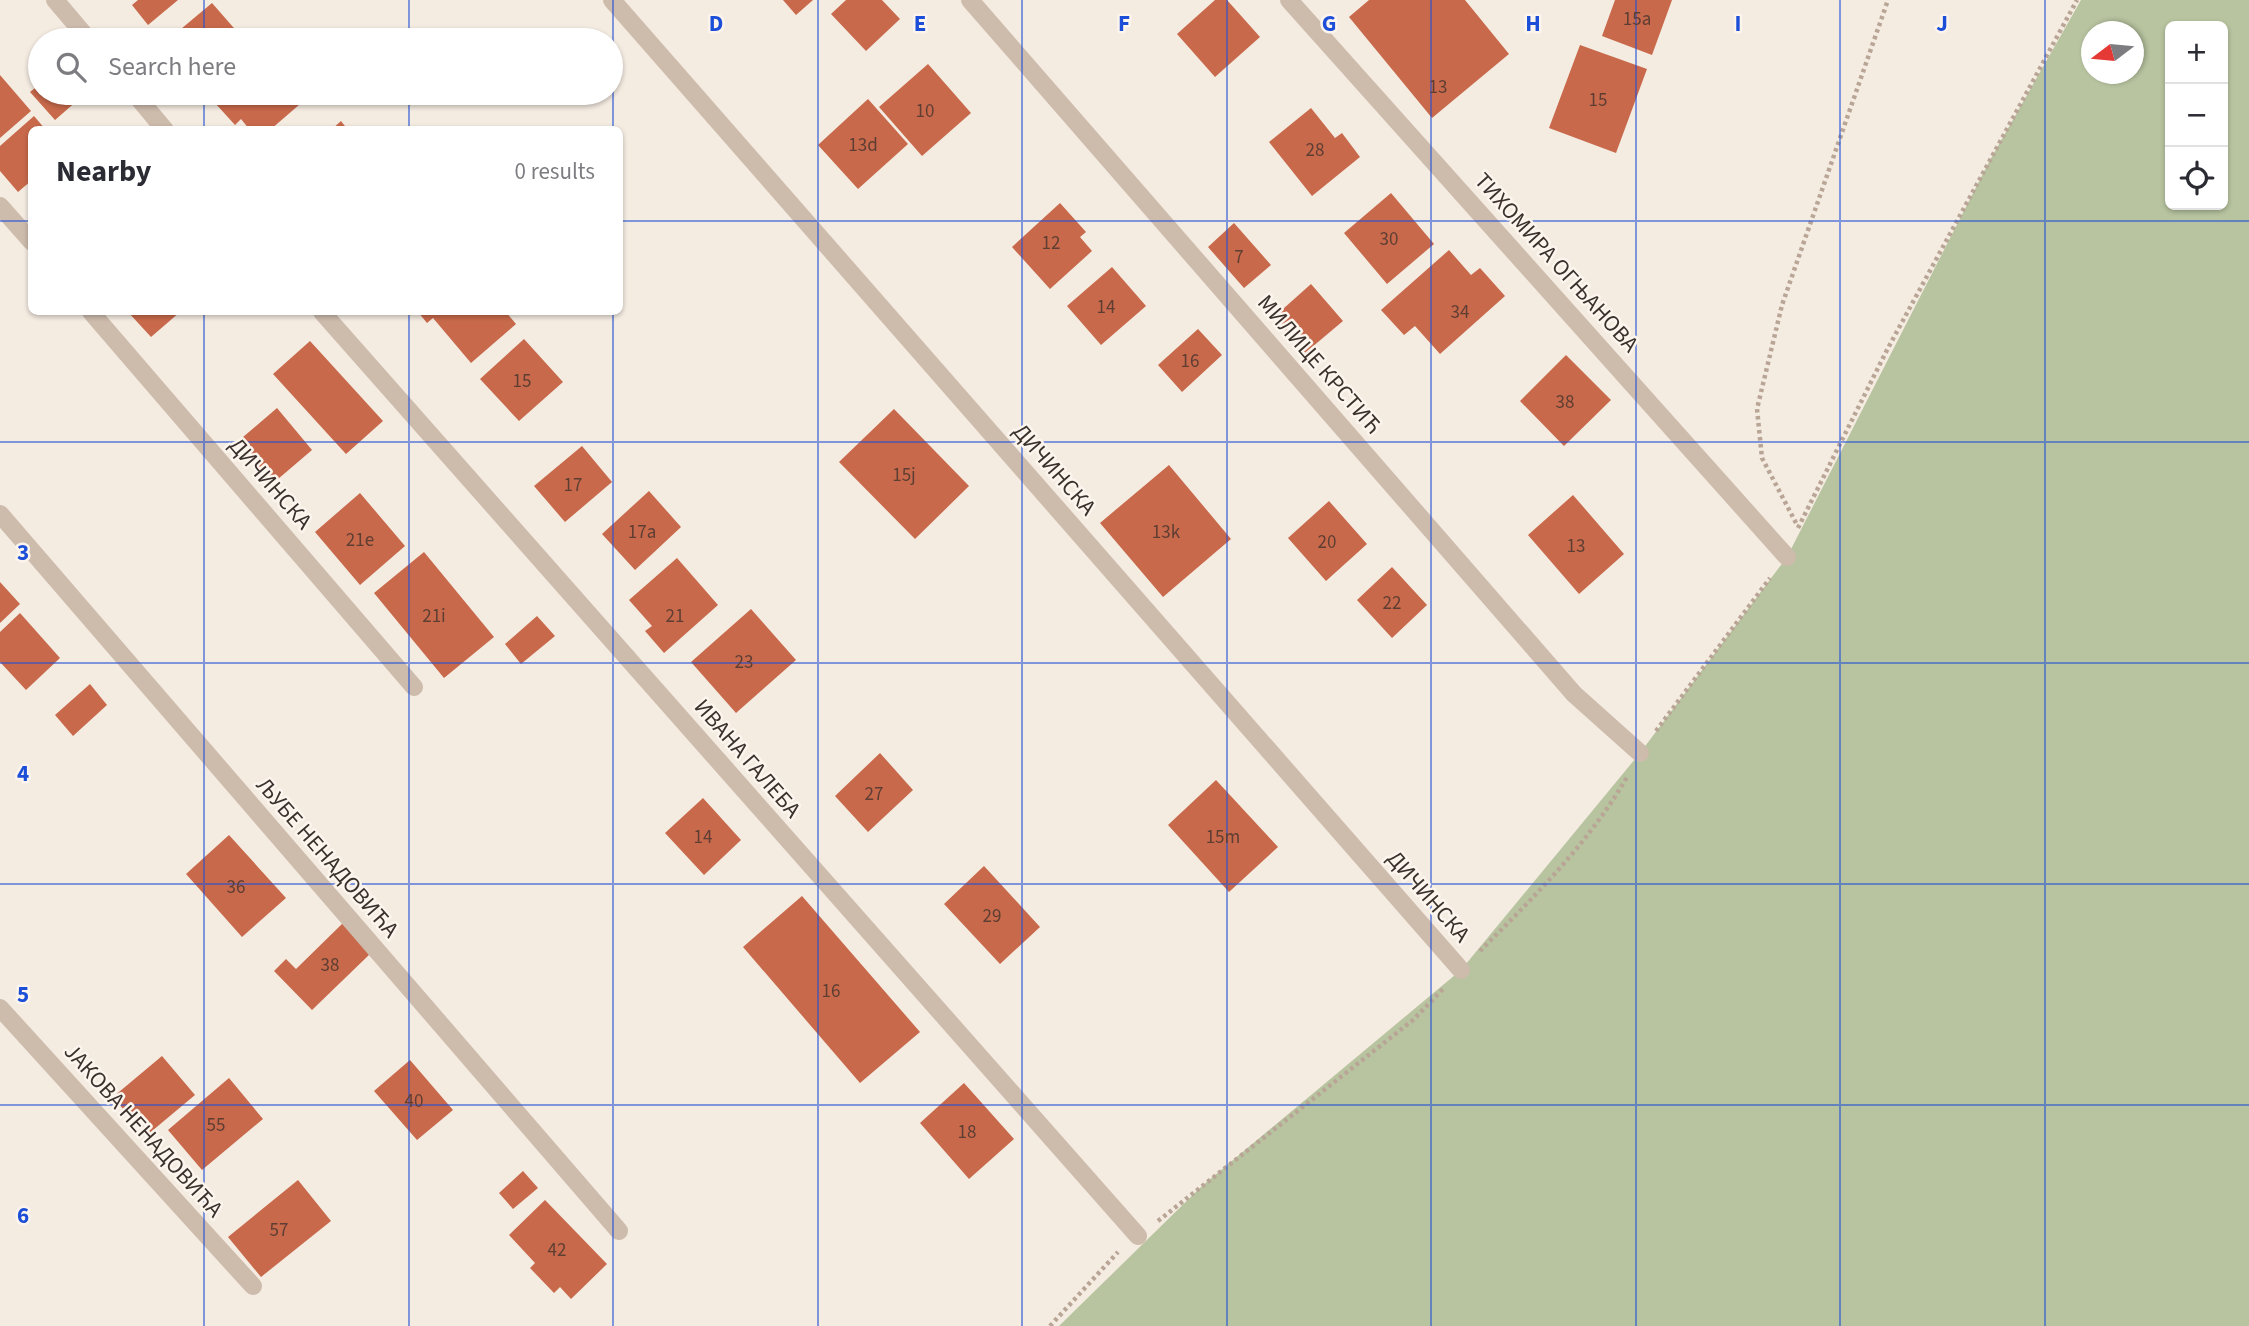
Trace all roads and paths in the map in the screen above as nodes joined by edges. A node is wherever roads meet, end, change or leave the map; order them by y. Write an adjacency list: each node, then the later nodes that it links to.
1 (55, 0): 6 (street)
2 (612, 0): 18 (street, ДИЧИНСКА)
3 (970, 0): 17 (street, МИЛИЦЕ КРСТИЋ)
4 (1289, 0): 15 (street, ТИХОМИРА ОГЊАНОВА)
5 (1888, 0): 14 (path)
6 (79, 28)
7 (144, 105): 8 (street)
8 (162, 126)
9 (0, 205): 10 (street)
10 (28, 237)
11 (94, 315): 16 (street, ДИЧИНСКА)
12 (325, 315): 21 (street, ИВАНА ГАЛЕБА)
13 (0, 514): 20 (street, ЉУБЕ НЕНАДОВИЋА)
14 (1798, 527)
15 (1787, 557)
16 (414, 687)
17 (1640, 753)
18 (1461, 970)
19 (0, 1008): 22 (street, ЈАКОВА НЕНАДОВИЋА)
20 (620, 1231)
21 (1138, 1236)
22 (253, 1286)

